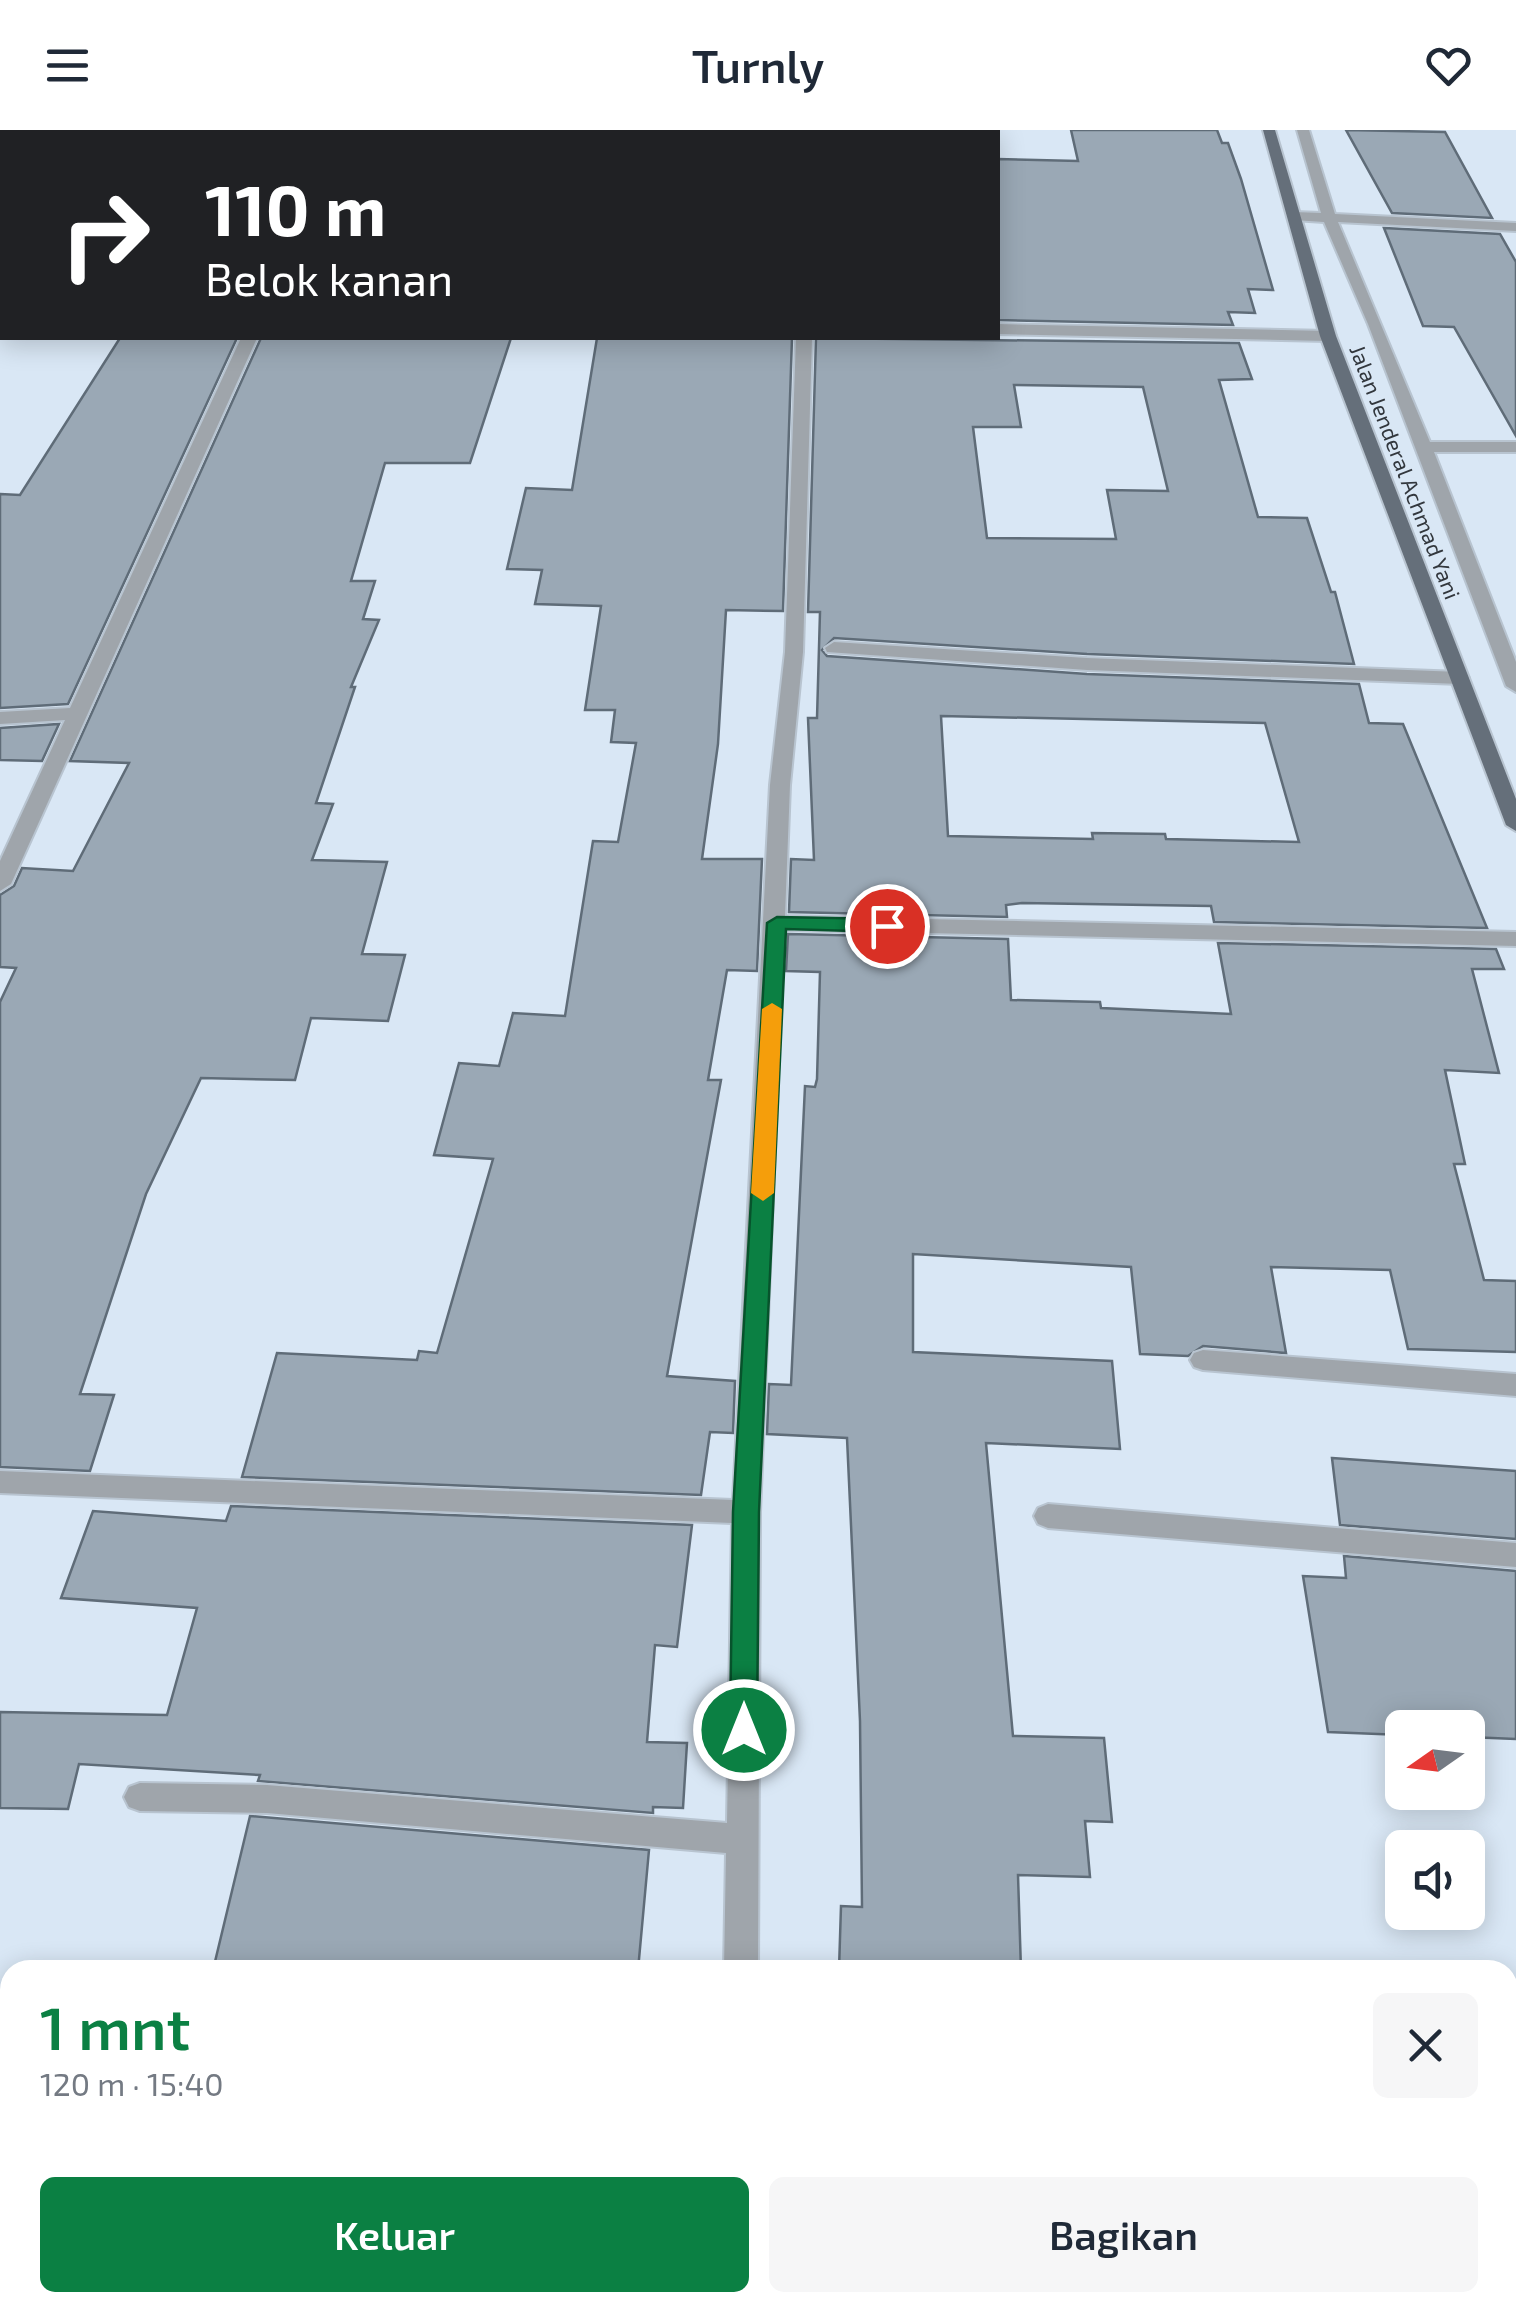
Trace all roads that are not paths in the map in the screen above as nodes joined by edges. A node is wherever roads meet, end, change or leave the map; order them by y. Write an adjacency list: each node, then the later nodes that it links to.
1 (1269, 130): 3 (main road, Jalan Jenderal Achmad Yani)
2 (1303, 130): 4 (street)
3 (1294, 216): 4 (street); 7 (main road, Jalan Jenderal Achmad Yani)
4 (1329, 217): 5 (street); 10 (street)
5 (1516, 226)
6 (1000, 329): 7 (street)
7 (1328, 336): 13 (main road, Jalan Jenderal Achmad Yani)
8 (248, 340): 15 (street)
9 (804, 340): 19 (street)
10 (1424, 447): 11 (street); 14 (street)
11 (1516, 447)
12 (834, 648): 13 (street)
13 (1460, 678): 17 (main road, Jalan Jenderal Achmad Yani)
14 (1516, 686)
15 (76, 714): 16 (street); 18 (street)
16 (0, 718)
17 (1516, 825)
18 (0, 884)
19 (777, 923): 20 (street); 24 (street)
20 (1516, 939)
21 (1203, 1360): 22 (street)
22 (1516, 1385)
23 (0, 1482): 24 (street)
24 (746, 1512): 28 (street)
25 (1048, 1516): 26 (street)
26 (1516, 1556)
27 (140, 1797): 28 (street)
28 (742, 1839): 29 (street)
29 (742, 1960)

